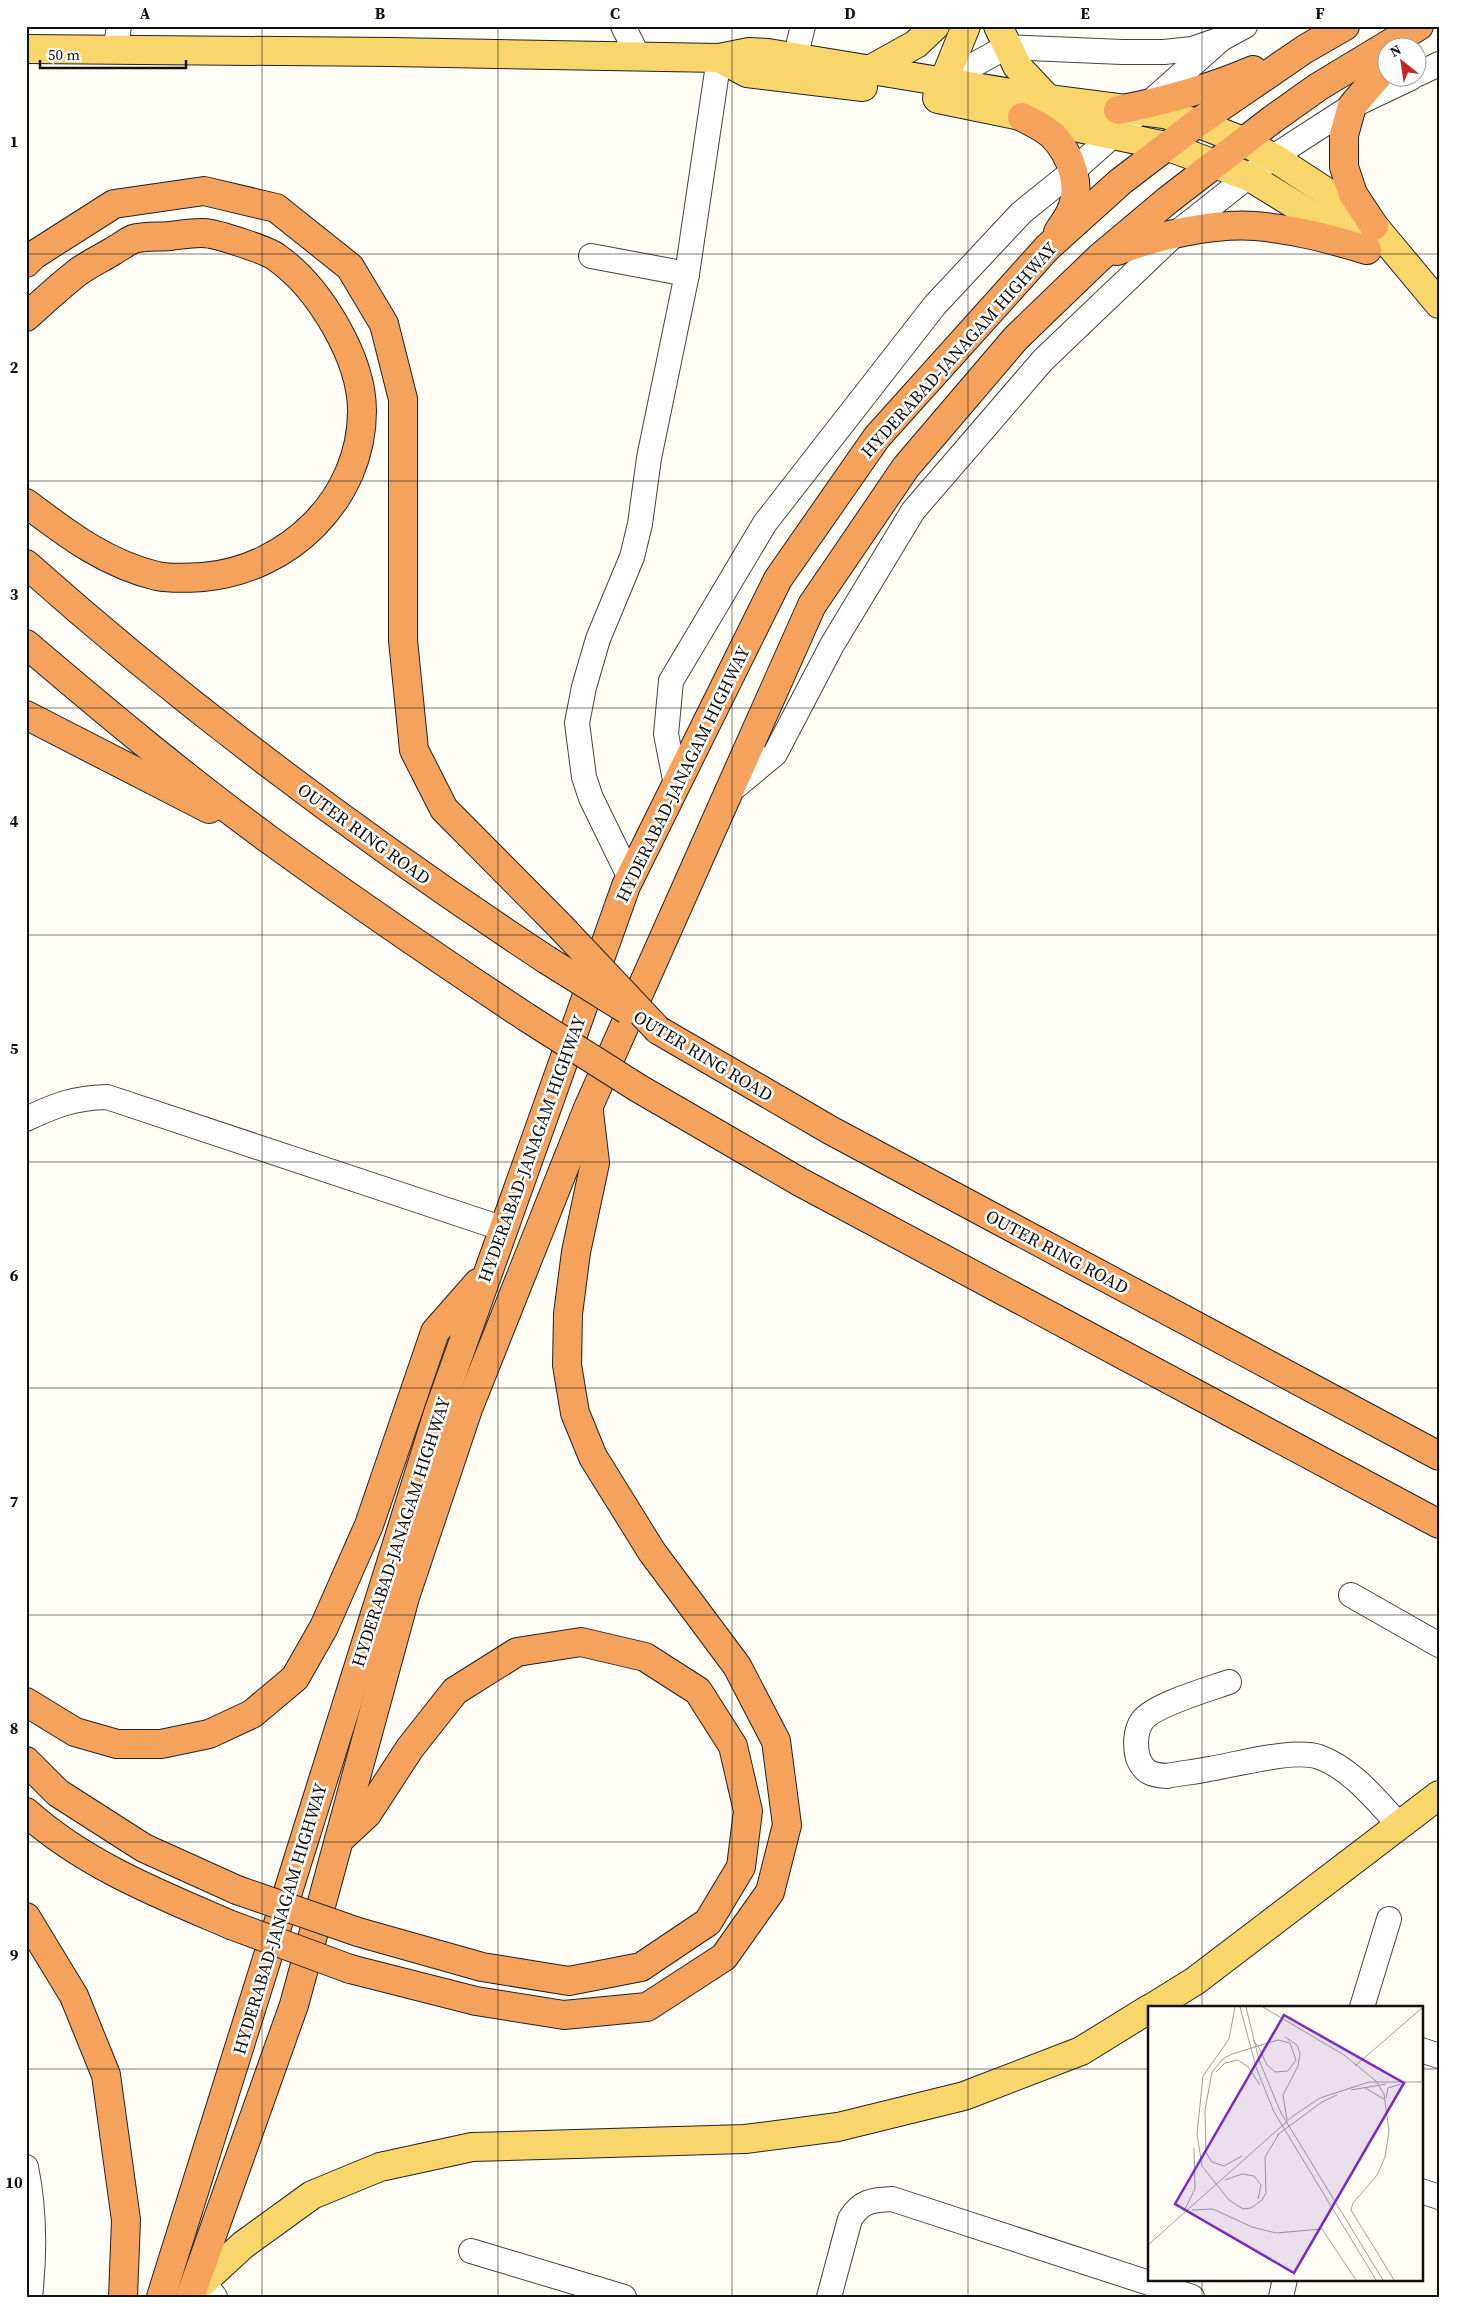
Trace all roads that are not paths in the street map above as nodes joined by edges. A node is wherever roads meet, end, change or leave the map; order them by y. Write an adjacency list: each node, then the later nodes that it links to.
1 (623, 26): 16 (street)
2 (803, 26): 18 (street)
3 (935, 26): 19 (main road)
4 (944, 26): 21 (main road)
5 (966, 26): 21 (main road)
6 (1245, 26): 13 (street)
7 (1345, 26): 15 (highway)
8 (1419, 26): 28 (highway, HYDERABAD-JANAGAM HIGHWAY)
9 (1428, 26): 11 (highway)
10 (1002, 36): 13 (street); 21 (street); 23 (main road)
11 (1414, 38)
12 (117, 39): 14 (main road); 16 (main road)
13 (1222, 39): 25 (street)
14 (26, 49)
15 (1305, 49): 25 (highway); 27 (highway, HYDERABAD-JANAGAM HIGHWAY)
16 (638, 56): 17 (main road)
17 (719, 58): 18 (main road); 21 (main road); 40 (street)
18 (795, 58): 19 (main road)
19 (871, 69): 21 (main road)
20 (1378, 76): 24 (highway)
21 (931, 88): 23 (main road); 26 (main road)
22 (1390, 88): 24 (street)
23 (1048, 99): 25 (main road)
24 (1352, 106): 30 (street); 35 (highway)
25 (1130, 115): 26 (main road); 27 (main road); 29 (main road); 32 (street)
26 (1022, 117): 32 (highway)
27 (1197, 123): 28 (main road); 29 (highway, HYDERABAD-JANAGAM HIGHWAY)
28 (1243, 141): 30 (main road); 31 (highway, HYDERABAD-JANAGAM HIGHWAY)
29 (1166, 146): 31 (main road); 36 (highway, HYDERABAD-JANAGAM HIGHWAY)
30 (1273, 157): 33 (street); 35 (main road)
31 (1214, 164): 33 (main road); 38 (highway, HYDERABAD-JANAGAM HIGHWAY)
32 (1073, 171): 36 (highway); 47 (street)
33 (1250, 176): 34 (street); 35 (main road)
34 (1174, 234): 35 (highway); 38 (highway); 48 (street)
35 (1370, 238): 41 (main road)
36 (1047, 248): 47 (highway, HYDERABAD-JANAGAM HIGHWAY)
37 (591, 256): 40 (street)
38 (1099, 258): 48 (highway, HYDERABAD-JANAGAM HIGHWAY)
39 (26, 263): 51 (highway, bridge)
40 (687, 274): 50 (street)
41 (1439, 304)
42 (26, 317): 43 (highway)
43 (26, 503)
44 (26, 564): 51 (highway, OUTER RING ROAD, bridge)
45 (26, 644): 49 (highway)
46 (26, 715): 49 (highway)
47 (676, 785): 50 (highway, HYDERABAD-JANAGAM HIGHWAY)
48 (729, 792): 52 (highway, HYDERABAD-JANAGAM HIGHWAY)
49 (271, 841): 57 (highway, bridge)
50 (630, 878): 54 (highway, HYDERABAD-JANAGAM HIGHWAY)
51 (658, 1030): 56 (highway, OUTER RING ROAD)
52 (588, 1108): 64 (highway, bridge); 66 (highway, HYDERABAD-JANAGAM HIGHWAY)
53 (26, 1119): 54 (street)
54 (504, 1229): 55 (highway, HYDERABAD-JANAGAM HIGHWAY)
55 (488, 1272): 61 (highway); 82 (highway, HYDERABAD-JANAGAM HIGHWAY)
56 (1439, 1456)
57 (1439, 1524)
58 (1351, 1596): 59 (street)
59 (1439, 1644)
60 (1229, 1682): 65 (street)
61 (26, 1702)
62 (26, 1761): 66 (highway, bridge)
63 (1439, 1795): 65 (main road)
64 (26, 1812)
65 (1400, 1826): 69 (main road)
66 (339, 1840): 79 (highway, HYDERABAD-JANAGAM HIGHWAY)
67 (26, 1916): 81 (highway)
68 (1389, 1919): 70 (street)
69 (1154, 2006)
70 (1362, 2006)
71 (1148, 2010): 79 (main road)
72 (1422, 2050): 73 (street)
73 (1439, 2056)
74 (26, 2167): 80 (street)
75 (1422, 2191): 76 (street)
76 (1439, 2197)
77 (472, 2251): 83 (street)
78 (1285, 2280): 86 (street)
79 (200, 2292)
80 (30, 2297)
81 (123, 2297)
82 (161, 2297)
83 (624, 2297)
84 (828, 2297): 85 (street)
85 (1192, 2297)
86 (1281, 2297)

